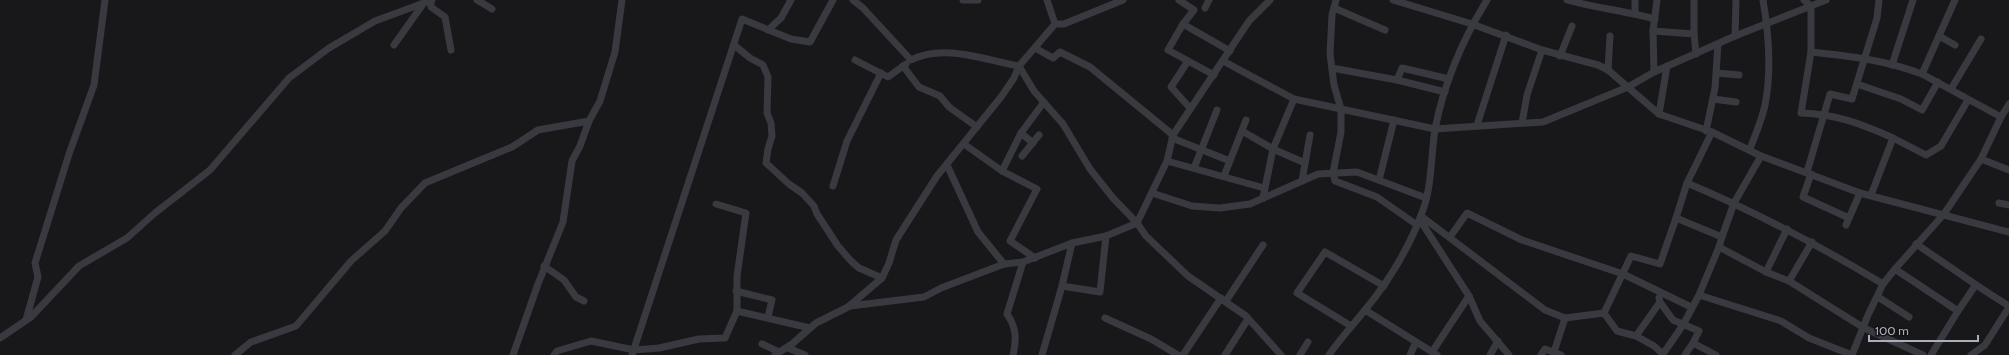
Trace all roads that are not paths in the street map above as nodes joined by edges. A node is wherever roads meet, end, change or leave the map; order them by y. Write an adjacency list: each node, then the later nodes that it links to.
1 (104, 0): 194 (street)
2 (477, 0): 35 (street)
3 (622, 0): 101 (street)
4 (791, 0): 43 (street)
5 (832, 0): 43 (street)
6 (853, 0): 65 (street)
7 (963, 0): 8 (street)
8 (978, 0)
9 (1047, 0): 38 (street)
10 (1123, 0): 38 (street)
11 (1179, 0): 39 (street)
12 (1210, 0): 32 (street)
13 (1270, 0): 59 (street)
14 (1336, 0): 33 (street)
15 (1393, 0): 30 (street)
16 (1487, 0): 40 (street)
17 (1609, 0): 34 (street)
18 (1635, 0): 36 (street)
19 (1657, 0): 37 (street)
20 (1694, 0): 46 (street)
21 (1736, 0): 49 (street)
22 (1763, 0): 41 (street)
23 (1804, 0): 31 (street)
24 (1826, 0): 31 (street)
25 (1879, 0): 63 (street)
26 (1913, 0): 68 (street)
27 (1955, 0): 50 (street)
28 (429, 1): 53 (street); 57 (street); 194 (street)
29 (1572, 1): 34 (street)
30 (1406, 2): 40 (street)
31 (1811, 6): 41 (street); 60 (street)
32 (1205, 8)
33 (1334, 8): 44 (street); 72 (street)
34 (1608, 8): 36 (street)
35 (492, 9)
36 (1634, 14): 37 (street)
37 (1655, 19): 45 (street)
38 (1055, 24): 56 (street)
39 (1183, 24): 59 (street); 66 (street)
40 (1472, 24): 47 (street); 80 (street)
41 (1767, 24): 49 (street); 116 (street)
42 (1572, 26): 62 (street)
43 (768, 30): 54 (street)
44 (1385, 30)
45 (1653, 31): 46 (street); 74 (street)
46 (1694, 34): 61 (street)
47 (1506, 35): 58 (street); 103 (street)
48 (1610, 36): 73 (street)
49 (1735, 36): 52 (street)
50 (1939, 36): 55 (street); 77 (street)
51 (1981, 39): 85 (street)
52 (1718, 44): 61 (street); 76 (street)
53 (394, 45)
54 (734, 45): 168 (street); 208 (street)
55 (1955, 45)
56 (1035, 48): 70 (street); 111 (street)
57 (451, 50)
58 (1542, 50): 62 (street); 102 (street)
59 (1230, 51): 67 (street)
60 (1810, 52): 63 (street); 97 (street)
61 (1696, 54): 71 (street)
62 (1560, 56): 73 (street)
63 (1866, 57): 68 (street); 83 (street)
64 (855, 60): 75 (street)
65 (911, 60): 69 (street); 70 (street)
66 (1188, 61): 78 (street); 93 (street)
67 (1224, 61): 78 (street); 88 (street)
68 (1892, 65): 77 (street)
69 (903, 66): 75 (street); 104 (street)
70 (1019, 66): 90 (street); 104 (street)
71 (1667, 66): 74 (street); 96 (street)
72 (1332, 68): 81 (street); 94 (street)
73 (1608, 70): 84 (street)
74 (1654, 72): 84 (street)
75 (881, 73): 134 (street)
76 (1717, 73): 79 (street); 87 (street)
77 (1922, 74): 82 (street)
78 (1214, 75): 93 (street)
79 (1739, 75)
80 (1449, 79): 81 (street); 86 (street)
81 (1397, 80): 86 (street)
82 (1938, 82): 83 (street); 85 (street)
83 (1857, 84): 97 (street)
84 (1628, 87): 96 (street); 102 (street)
85 (1952, 89): 89 (street)
86 (1445, 92): 105 (street)
87 (1713, 99): 91 (street); 107 (street)
88 (1294, 100): 94 (street); 115 (street)
89 (1968, 100): 98 (street); 112 (street)
90 (1044, 102): 108 (street); 149 (street)
91 (1736, 102)
92 (2009, 104): 98 (street)
93 (1190, 108): 111 (street)
94 (1341, 109): 100 (street); 128 (street)
95 (1217, 110): 117 (street)
96 (1659, 114): 107 (street)
97 (1824, 114): 112 (street); 129 (street)
98 (2004, 115): 120 (street)
99 (1246, 120): 106 (street)
100 (1394, 120): 105 (street); 131 (street)
101 (589, 121): 164 (street); 212 (street)
102 (1522, 123): 103 (street)
103 (1477, 125): 105 (street)
104 (977, 127): 114 (street)
105 (1435, 129): 140 (street)
106 (1242, 131): 115 (street); 122 (street)
107 (1709, 131): 116 (street); 133 (street)
108 (1021, 133): 113 (street); 127 (street)
109 (1039, 135): 113 (street)
110 (1310, 135): 123 (street)
111 (1172, 137): 117 (street); 121 (street)
112 (1893, 138): 138 (street)
113 (1033, 143): 118 (street)
114 (964, 144): 124 (street); 127 (street)
115 (1273, 149): 123 (street); 135 (street)
116 (1750, 149): 119 (street)
117 (1201, 150): 122 (street); 125 (street)
118 (1022, 156)
119 (1761, 156): 129 (street); 141 (street)
120 (1981, 159): 126 (street); 145 (street)
121 (1167, 161): 125 (street); 136 (street)
122 (1230, 161): 130 (street)
123 (1305, 163): 132 (street)
124 (946, 165): 163 (street); 168 (street)
125 (1194, 168): 130 (street)
126 (2009, 170)
127 (1002, 171): 161 (street)
128 (1333, 173): 131 (street); 132 (street); 148 (street)
129 (1809, 173): 137 (street); 147 (street)
130 (1224, 176): 135 (street)
131 (1379, 180): 140 (street)
132 (1302, 181): 139 (street)
133 (1687, 183): 141 (street); 146 (street)
134 (833, 186)
135 (1264, 188): 139 (street)
136 (1152, 193): 139 (street); 149 (street)
137 (1860, 193): 138 (street); 147 (street)
138 (1871, 195): 145 (street)
139 (1262, 198)
140 (1426, 198): 148 (street)
141 (1734, 203): 151 (street); 155 (street)
142 (1999, 203): 144 (street)
143 (716, 204): 174 (street)
144 (2009, 205)
145 (1944, 214): 152 (street); 158 (street)
146 (1676, 218): 155 (street); 167 (street)
147 (1849, 218): 150 (street)
148 (1419, 220): 154 (street); 172 (street); 177 (street)
149 (1137, 223): 153 (street); 179 (street)
150 (1846, 225)
151 (1787, 229): 156 (street); 166 (street)
152 (2009, 232)
153 (1106, 236): 157 (street); 171 (street)
154 (1450, 237): 167 (street); 192 (street)
155 (1722, 237): 160 (street)
156 (1812, 242): 169 (street); 170 (street)
157 (1072, 243): 161 (street); 171 (street)
158 (1916, 244): 165 (street); 173 (street)
159 (1263, 245): 179 (street)
160 (1719, 247): 166 (street); 176 (street)
161 (1035, 258): 162 (street)
162 (1023, 262): 163 (street); 216 (street)
163 (1004, 264): 182 (street)
164 (544, 266): 180 (street); 213 (street)
165 (1895, 268): 170 (street); 186 (street)
166 (1766, 272): 169 (street)
167 (1623, 274): 175 (street); 188 (street)
168 (882, 278): 182 (street)
169 (1789, 280): 198 (street)
170 (1883, 284): 178 (street)
171 (1062, 286): 217 (street)
172 (1384, 286): 185 (street); 196 (street)
173 (1975, 286): 184 (street); 186 (street)
174 (736, 291): 187 (street); 189 (street)
175 (1658, 292): 181 (street); 183 (street)
176 (1699, 295): 183 (street); 230 (street)
177 (1468, 296): 201 (street); 209 (street)
178 (1878, 297): 190 (street); 198 (street)
179 (1223, 299): 193 (street); 219 (street)
180 (584, 301)
181 (1660, 302): 195 (street); 199 (street)
182 (850, 306): 197 (street)
183 (1692, 307): 195 (street)
184 (2009, 307): 233 (street)
185 (1365, 310): 196 (street); 203 (street)
186 (1958, 310): 232 (street)
187 (737, 311): 189 (street); 208 (street)
188 (1604, 313): 192 (street); 199 (street)
189 (768, 317): 197 (street)
190 (1909, 317)
191 (1105, 318): 218 (street)
192 (1565, 318): 207 (street)
193 (1248, 319): 220 (street); 221 (street)
194 (26, 320): 200 (street)
195 (1683, 325): 199 (street); 204 (street)
196 (1351, 326): 223 (street)
197 (810, 328): 206 (street)
198 (1864, 328): 230 (street); 231 (street)
199 (1636, 336)
200 (0, 338)
201 (1498, 341): 225 (street); 226 (street)
202 (1308, 342): 222 (street)
203 (1416, 342): 209 (street); 224 (street)
204 (1693, 343): 211 (street); 229 (street)
205 (762, 344): 210 (street)
206 (788, 348): 210 (street); 215 (street)
207 (1554, 352): 227 (street); 228 (street)
208 (633, 353): 214 (street)
209 (1434, 353)
210 (777, 354)
211 (1713, 354)
212 (234, 355)
213 (513, 355)
214 (554, 355)
215 (806, 355)
216 (1013, 355)
217 (1042, 355)
218 (1178, 355)
219 (1184, 355)
220 (1225, 355)
221 (1281, 355)
222 (1300, 355)
223 (1329, 355)
224 (1410, 355)
225 (1490, 355)
226 (1509, 355)
227 (1541, 355)
228 (1561, 355)
229 (1685, 355)
230 (1852, 355)
231 (1922, 355)
232 (1931, 355)
233 (1971, 355)

